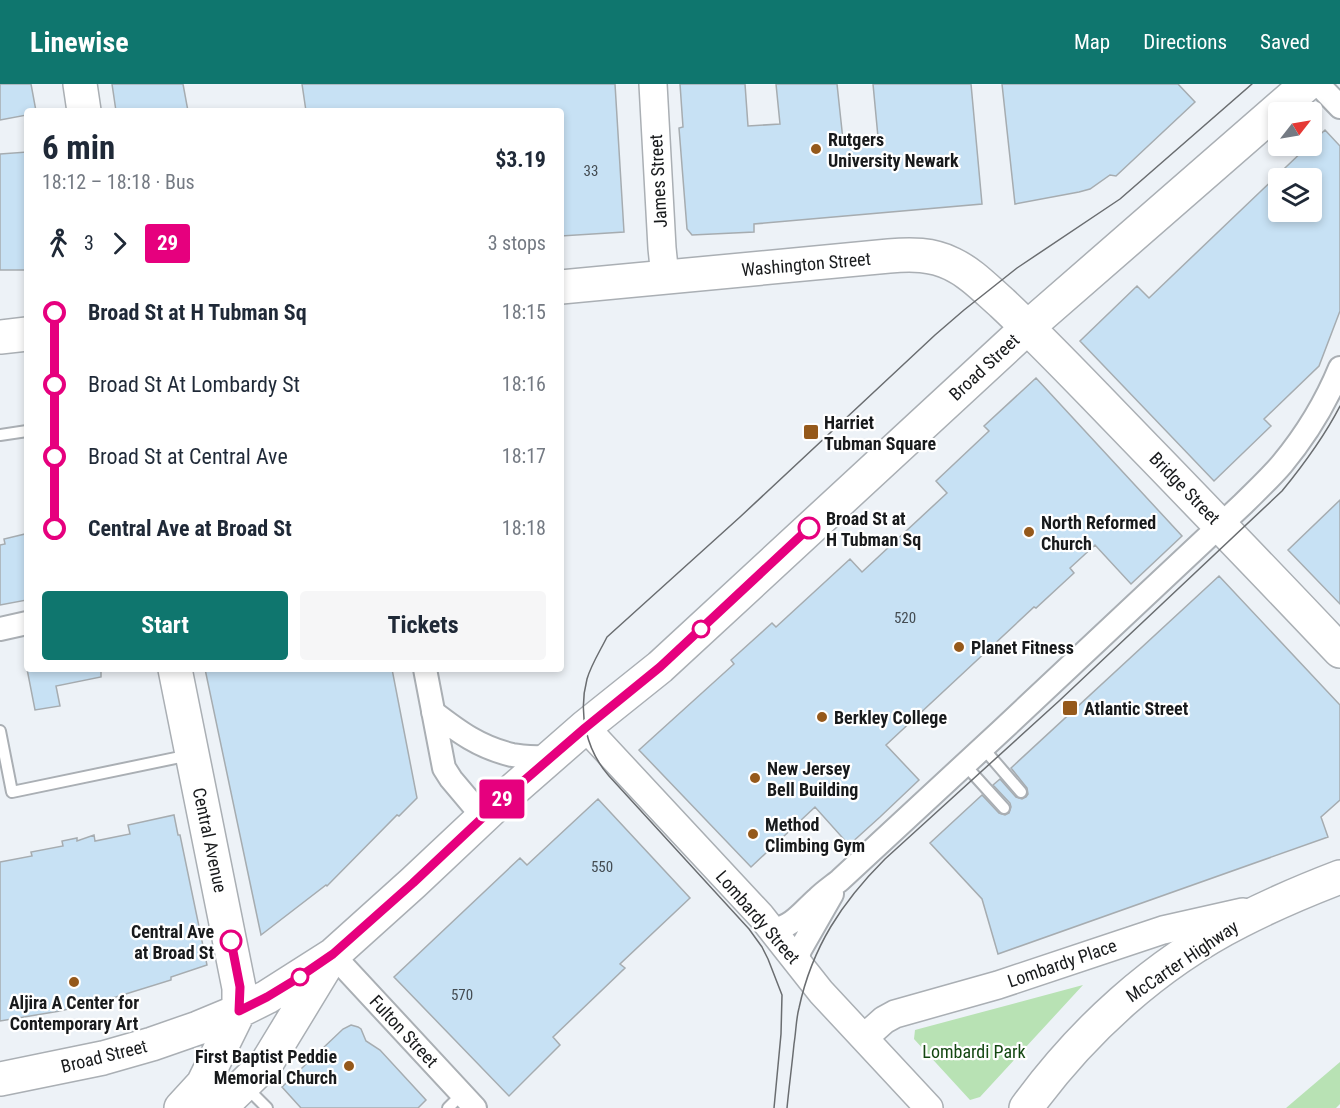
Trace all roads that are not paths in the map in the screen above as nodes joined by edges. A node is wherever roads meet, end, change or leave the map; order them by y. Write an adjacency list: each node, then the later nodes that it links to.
1 (80, 84): 6 (main road)
2 (653, 84): 7 (street, James Street)
3 (1307, 84): 9 (main road, Broad Street)
4 (1318, 84): 5 (street)
5 (1340, 107)
6 (84, 108)
7 (665, 277): 8 (main road, Washington Street); 9 (main road, Washington Street)
8 (564, 287)
9 (1028, 327): 15 (main road, Bridge Street); 22 (main road, Broad Street)
10 (24, 334): 11 (main road)
11 (0, 337)
12 (1340, 368): 15 (street)
13 (24, 431): 14 (lane)
14 (0, 435)
15 (1221, 525): 18 (main road, Bridge Street); 24 (street)
16 (24, 624): 17 (street)
17 (0, 628)
18 (1340, 651)
19 (176, 672): 25 (main road, Central Avenue)
20 (426, 672): 21 (street)
21 (433, 712): 26 (street); 30 (street)
22 (585, 728): 26 (main road, Broad Street); 34 (street, Lombardy Street)
23 (0, 731): 25 (lane)
24 (983, 748): 27 (street); 28 (lane)
25 (193, 754): 37 (main road, Central Avenue)
26 (550, 758): 30 (main road, Broad Street)
27 (964, 765): 29 (lane); 32 (street)
28 (1022, 792)
29 (1004, 808)
30 (483, 817): 35 (main road)
31 (1340, 876): 33 (main road, McCarter Highway)
32 (840, 880): 34 (street); 36 (street)
33 (1268, 907): 38 (street, Lombardy Place); 46 (main road, McCarter Highway)
34 (772, 930): 36 (street, Lombardy Street)
35 (333, 954): 37 (main road, Broad Street); 40 (main road); 41 (street, Fulton Street)
36 (797, 961): 38 (street, Lombardy Street)
37 (239, 1011): 39 (main road, Broad Street); 42 (main road)
38 (865, 1037): 45 (street, Lombardy Street)
39 (0, 1080)
40 (238, 1090): 43 (main road); 44 (lane)
41 (462, 1103)
42 (181, 1108)
43 (208, 1108)
44 (267, 1108)
45 (929, 1108)
46 (1026, 1108)

